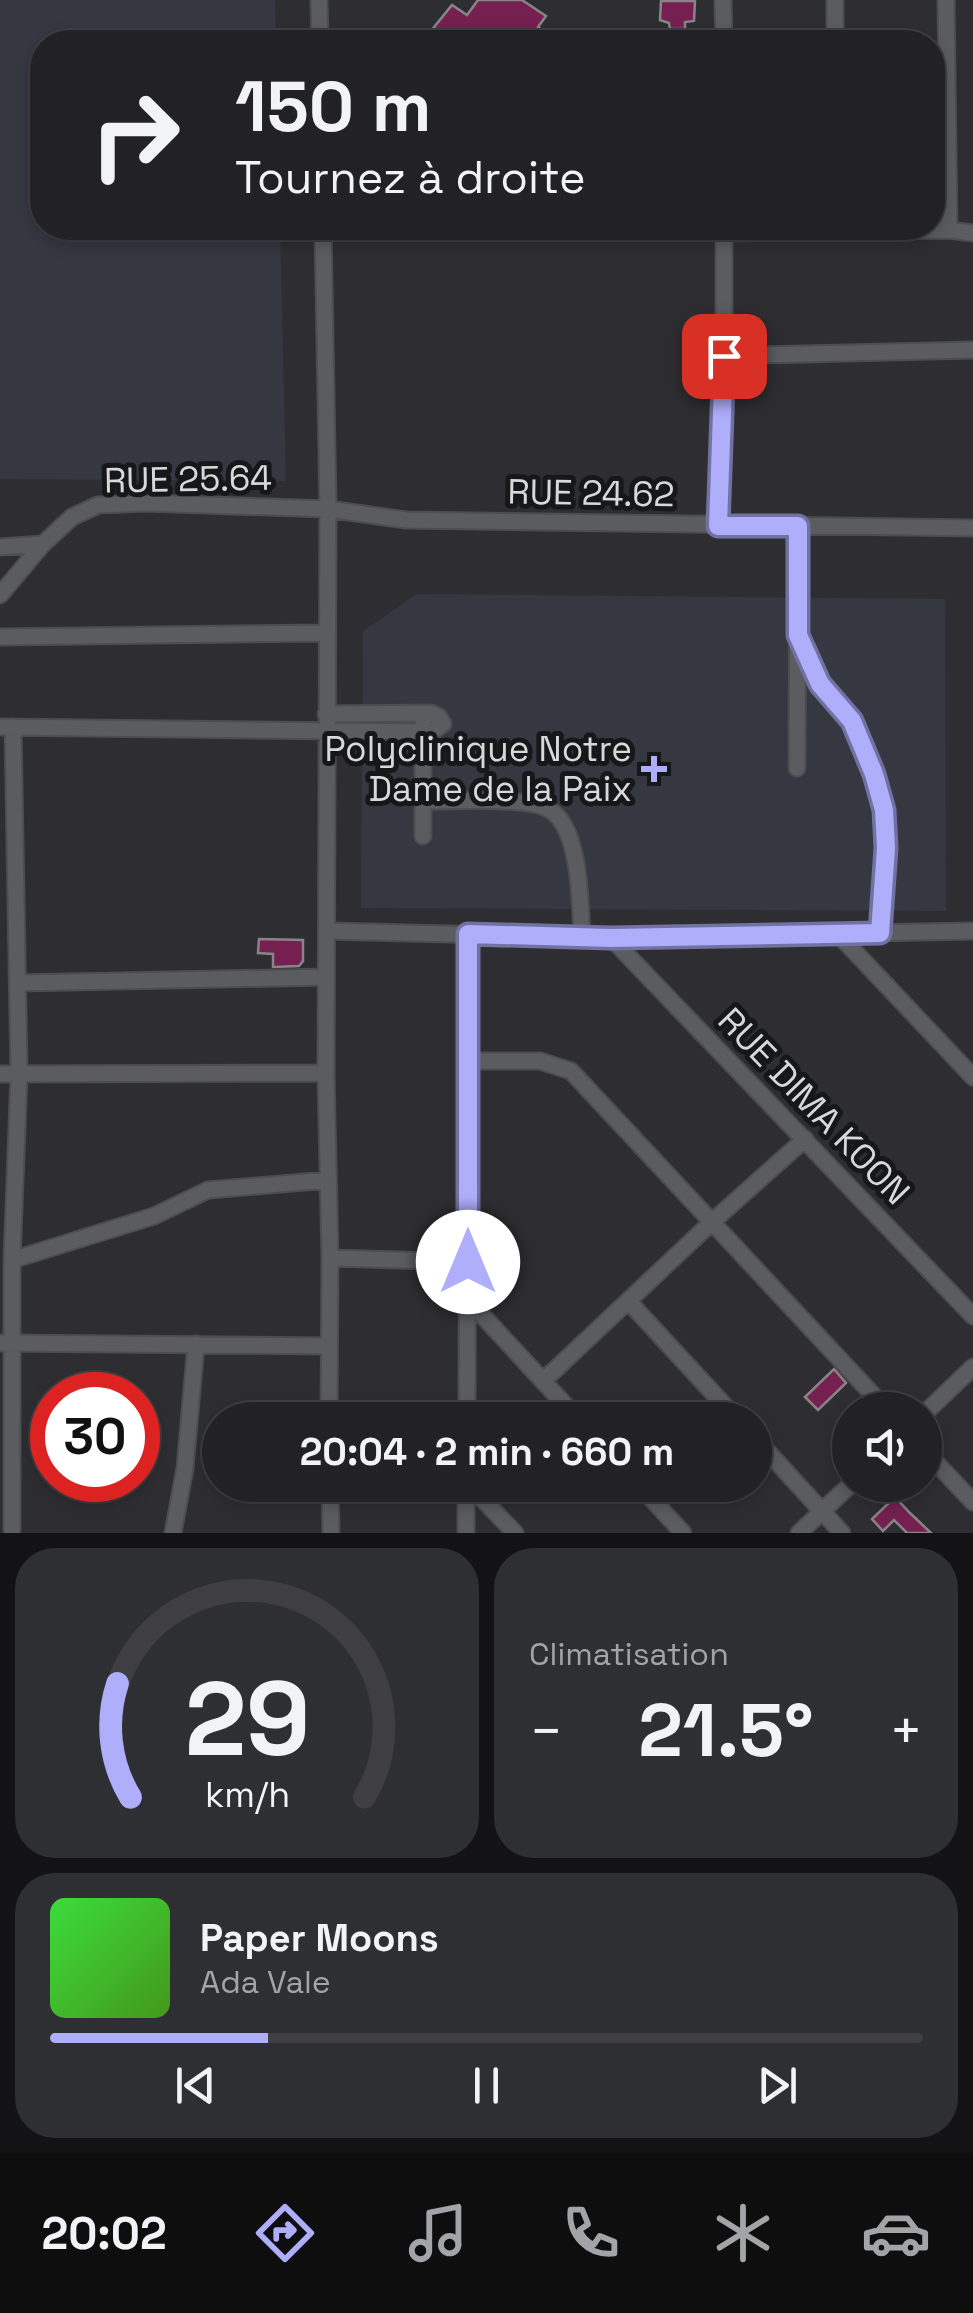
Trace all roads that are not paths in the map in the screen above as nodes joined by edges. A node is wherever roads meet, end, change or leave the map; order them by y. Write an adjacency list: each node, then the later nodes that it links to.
1 (319, 0): 5 (street)
2 (723, 0): 6 (street)
3 (836, 0): 7 (street)
4 (946, 0): 9 (street)
5 (320, 30)
6 (724, 30)
7 (835, 30)
8 (945, 230): 9 (street)
9 (948, 230): 10 (street)
10 (973, 232)
11 (323, 240): 15 (street)
12 (724, 240): 14 (street)
13 (973, 350): 14 (street)
14 (724, 356): 16 (street)
15 (328, 509): 16 (street, RUE 24.62); 19 (street, RUE 25.64); 22 (street)
16 (718, 526): 17 (street, RUE 24.62)
17 (798, 526): 18 (street, RUE 24.62); 23 (street)
18 (973, 528)
19 (43, 544): 20 (street); 21 (street, RUE 25.64)
20 (0, 548)
21 (0, 595)
22 (326, 633): 24 (street); 25 (street)
23 (798, 635): 28 (street); 33 (street)
24 (0, 637)
25 (326, 721): 26 (street); 27 (street); 27 (street); 31 (street)
26 (6, 727): 39 (street)
27 (424, 732): 29 (street)
28 (797, 768)
29 (425, 801): 30 (street); 36 (street)
30 (422, 836)
31 (327, 931): 34 (street); 38 (street)
32 (973, 931): 33 (street)
33 (880, 933): 35 (street)
34 (468, 934): 36 (street); 40 (street)
35 (837, 934): 37 (street); 44 (street)
36 (582, 937): 37 (street)
37 (611, 938): 45 (street, RUE DIMA KOON)
38 (326, 977): 39 (street); 41 (street)
39 (18, 982): 43 (street)
40 (468, 1061): 47 (street); 50 (street)
41 (326, 1073): 43 (street); 46 (street)
42 (0, 1074): 43 (street)
43 (18, 1074): 49 (street)
44 (973, 1077)
45 (806, 1139): 47 (street); 53 (street, RUE DIMA KOON)
46 (328, 1180): 48 (street); 49 (street)
47 (713, 1221): 52 (street); 59 (street)
48 (330, 1258): 50 (street); 56 (street)
49 (12, 1260): 54 (street)
50 (468, 1262): 51 (street)
51 (470, 1302): 58 (street); 62 (street)
52 (629, 1302): 58 (street); 64 (street)
53 (973, 1316)
54 (6, 1343): 55 (street); 74 (street)
55 (196, 1344): 56 (street); 75 (street)
56 (328, 1346): 61 (street)
57 (973, 1367): 60 (street)
58 (543, 1381): 63 (street)
59 (870, 1392)
60 (942, 1397)
61 (329, 1402)
62 (467, 1402)
63 (562, 1402)
64 (721, 1402)
65 (772, 1457): 73 (street)
66 (942, 1469): 72 (street)
67 (330, 1502): 76 (street)
68 (467, 1502): 77 (street)
69 (485, 1502): 78 (street)
70 (655, 1502): 79 (street)
71 (832, 1502): 73 (street)
72 (973, 1502)
73 (822, 1511): 80 (street); 81 (street)
74 (12, 1533)
75 (174, 1533)
76 (331, 1533)
77 (466, 1533)
78 (515, 1533)
79 (683, 1533)
80 (800, 1533)
81 (842, 1533)

